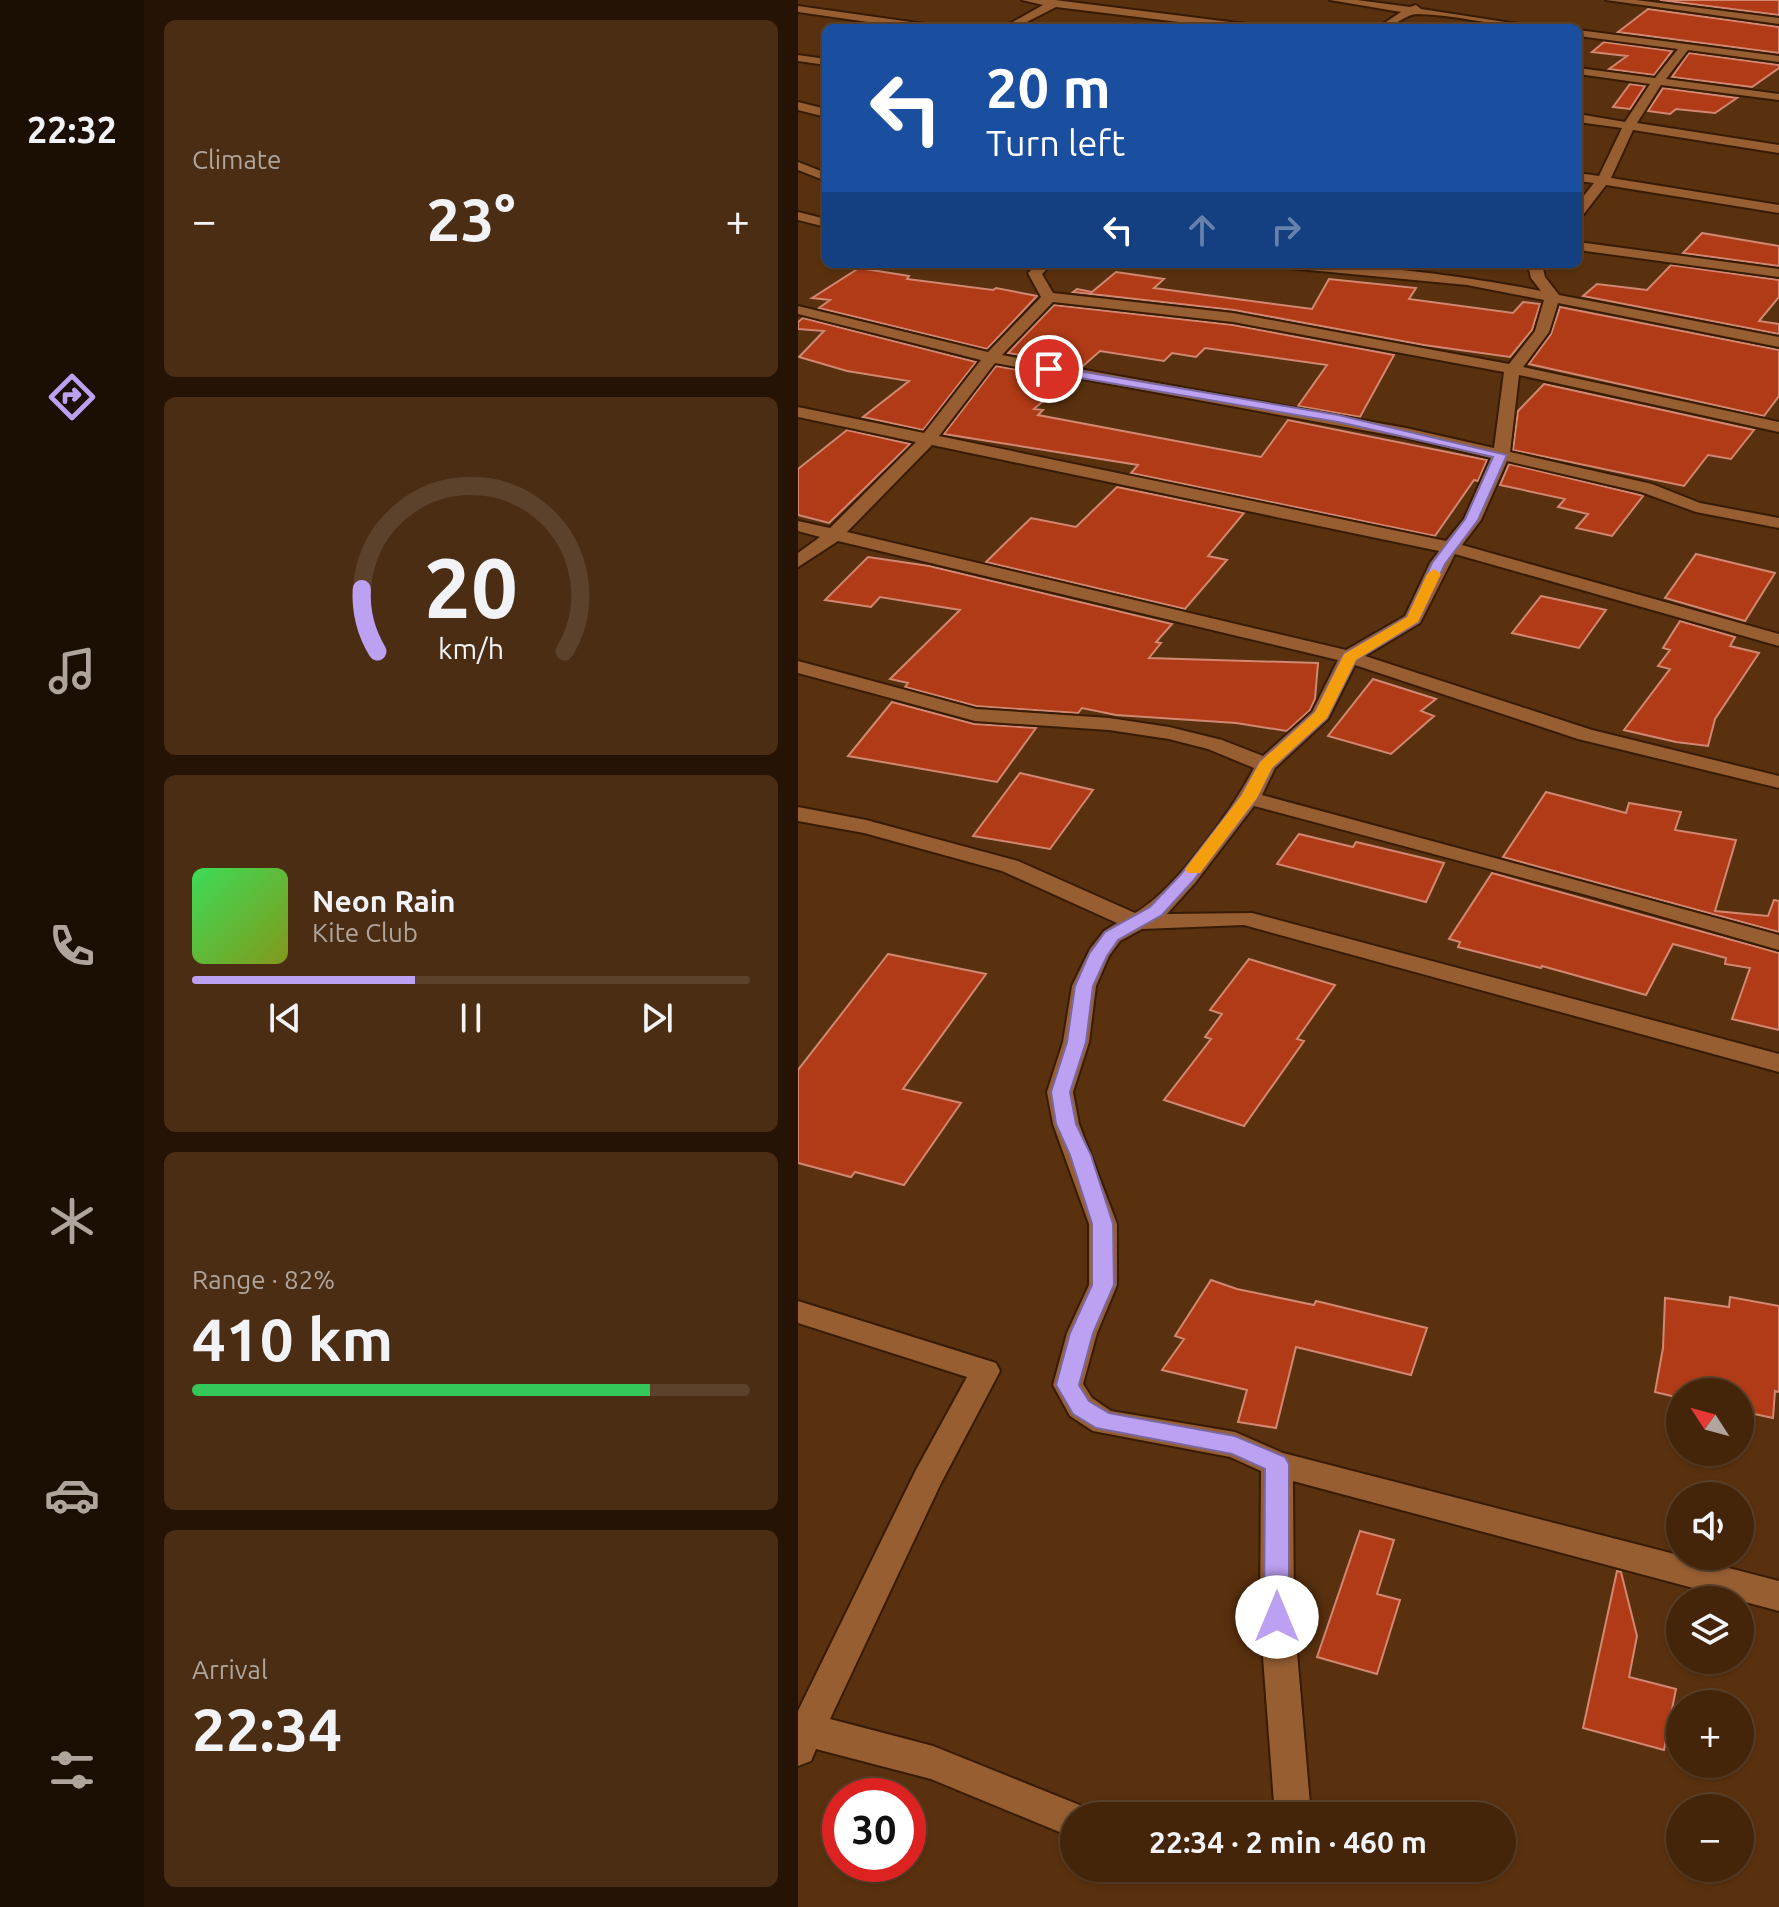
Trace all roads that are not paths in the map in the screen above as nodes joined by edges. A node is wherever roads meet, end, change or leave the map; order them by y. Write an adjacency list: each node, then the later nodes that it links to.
1 (1027, 0): 5 (street)
2 (1335, 0): 7 (street)
3 (1428, 0): 7 (street)
4 (1611, 0): 8 (street)
5 (1056, 2): 10 (street); 11 (street)
6 (798, 9): 9 (street)
7 (1412, 10): 12 (street); 13 (street)
8 (1779, 21)
9 (904, 24)
10 (1015, 24)
11 (1224, 24)
12 (1389, 24)
13 (1511, 24)
14 (1582, 34): 15 (street)
15 (1685, 47): 17 (street); 20 (street)
16 (798, 58): 18 (street)
17 (1779, 59)
18 (822, 61)
19 (1582, 72): 20 (street)
20 (1657, 81): 21 (street); 25 (street)
21 (1779, 97)
22 (798, 106): 23 (street)
23 (822, 112)
24 (1582, 119): 25 (street)
25 (1629, 126): 26 (street); 30 (street)
26 (1779, 149)
27 (798, 166): 28 (street)
28 (822, 175)
29 (1582, 178): 30 (street)
30 (1603, 181): 31 (street); 32 (street)
31 (1582, 207)
32 (1779, 209)
33 (798, 216): 34 (street)
34 (822, 222)
35 (1582, 247): 39 (street)
36 (1041, 268): 41 (street)
37 (1333, 268): 40 (street)
38 (1536, 268): 40 (street)
39 (1779, 273)
40 (1553, 296): 43 (street); 45 (street)
41 (1049, 297): 44 (street); 45 (street)
42 (798, 310): 44 (street)
43 (1779, 342)
44 (991, 358): 48 (street); 49 (street)
45 (1512, 370): 47 (street); 49 (street)
46 (798, 412): 48 (street)
47 (1779, 427)
48 (928, 439): 52 (street); 53 (street)
49 (1501, 455): 50 (street); 53 (street)
50 (1779, 523)
51 (798, 526): 52 (street)
52 (834, 535): 54 (street); 56 (street)
53 (1452, 548): 55 (street); 56 (street)
54 (798, 562)
55 (1779, 640)
56 (1349, 657): 58 (street); 59 (street)
57 (798, 667): 58 (street)
58 (1266, 765): 60 (street)
59 (1779, 782)
60 (1249, 798): 62 (street); 63 (street)
61 (798, 814): 62 (street)
62 (1134, 922): 64 (street); 66 (street)
63 (1779, 943)
64 (1779, 1063)
65 (798, 1312): 68 (street)
66 (1277, 1464): 67 (street); 69 (street)
67 (1779, 1596)
68 (803, 1739): 70 (street)
69 (1292, 1802)
70 (1060, 1814)

